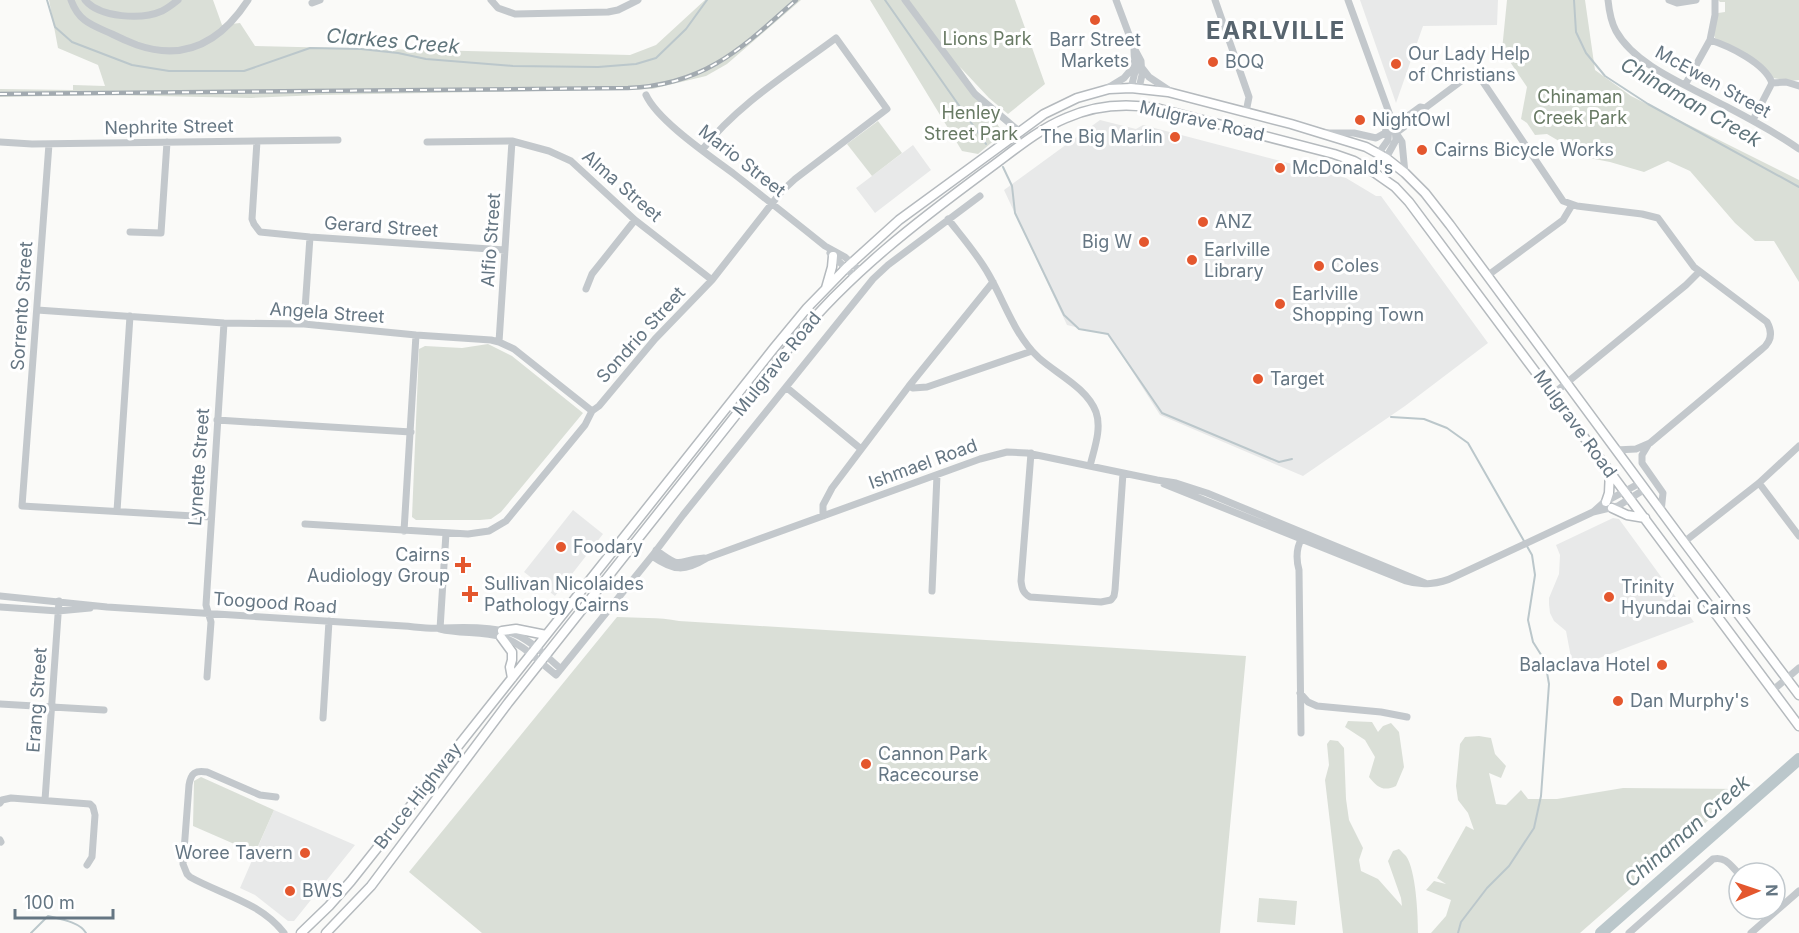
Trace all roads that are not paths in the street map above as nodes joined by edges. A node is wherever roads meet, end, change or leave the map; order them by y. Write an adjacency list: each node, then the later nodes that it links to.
1 (70, 0): 4 (street)
2 (85, 0): 3 (street)
3 (178, 0)
4 (248, 0)
5 (320, 0): 16 (street)
6 (491, 0): 7 (street)
7 (638, 0)
8 (905, 0): 30 (street)
9 (1116, 0): 18 (street)
10 (1215, 0): 27 (street)
11 (1348, 0): 29 (street)
12 (1608, 0): 20 (street, McEwen Street)
13 (1669, 0): 14 (street)
14 (1696, 0)
15 (1715, 0): 17 (street)
16 (312, 3)
17 (1710, 40): 19 (street); 20 (street)
18 (1138, 67): 22 (street); 23 (street); 24 (street)
19 (1772, 83): 21 (street); 28 (street)
20 (1685, 85): 28 (street, McEwen Street)
21 (1799, 86)
22 (1135, 88): 23 (main road, Mulgrave Road); 24 (main road, Mulgrave Road); 26 (main road)
23 (1104, 90): 30 (main road, Mulgrave Road)
24 (1172, 93): 27 (main road, Mulgrave Road)
25 (646, 95): 40 (street, Mario Street)
26 (1131, 105): 42 (main road, Mulgrave Road); 56 (main road, Mulgrave Road)
27 (1246, 112): 31 (main road, Mulgrave Road)
28 (1753, 120): 39 (street, McEwen Street)
29 (1393, 127): 31 (street); 41 (street); 41 (street); 43 (street); 46 (street)
30 (1020, 132): 54 (main road, Mulgrave Road)
31 (1323, 133): 41 (main road, Mulgrave Road)
32 (338, 140): 33 (street, Nephrite Street)
33 (256, 141): 36 (street, Nephrite Street); 50 (street, Gerard Street)
34 (512, 141): 37 (street, Alma Street); 48 (street, Alma Street); 52 (street, Alfio Street)
35 (0, 142): 38 (street, Nephrite Street)
36 (167, 142): 38 (street, Nephrite Street); 49 (street)
37 (427, 142)
38 (49, 144): 62 (street, Sorrento Street)
39 (1799, 148)
40 (702, 150): 45 (street, Mario Street); 45 (street, Sondrio Street)
41 (1382, 156): 42 (main road); 43 (main road, Mulgrave Road)
42 (1372, 170): 72 (main road, Mulgrave Road)
43 (1405, 172): 57 (main road, Mulgrave Road)
44 (980, 196): 47 (street, Mulgrave Road)
45 (772, 203): 51 (street, Mario Street); 58 (street, Sondrio Street)
46 (1572, 205): 55 (street); 57 (street)
47 (948, 219): 59 (street); 71 (street, Mulgrave Road)
48 (635, 220): 58 (street, Alma Street); 61 (street)
49 (130, 231)
50 (310, 237): 52 (street, Gerard Street); 65 (street)
51 (825, 246): 53 (street, Mario Street); 54 (street, Mario Street)
52 (505, 250): 67 (street, Alfio Street)
53 (833, 256): 54 (street, Mario Street); 60 (main road)
54 (849, 265): 56 (street, Mario Street); 60 (main road, Mulgrave Road)
55 (1699, 272): 69 (street); 76 (street)
56 (857, 274): 116 (main road, Mulgrave Road)
57 (1487, 276): 69 (main road, Mulgrave Road)
58 (712, 280): 73 (street, Sondrio Street)
59 (993, 282): 68 (street); 70 (street)
60 (826, 288): 114 (main road, Mulgrave Road)
61 (586, 289)
62 (37, 310): 63 (street, Angela Street); 90 (street, Sorrento Street)
63 (130, 316): 64 (street, Angela Street); 90 (street)
64 (224, 322): 65 (street, Angela Street); 74 (street, Lynette Street)
65 (304, 324): 66 (street, Angela Street)
66 (416, 335): 67 (street, Angela Street); 75 (street)
67 (499, 342): 73 (street, Angela Street)
68 (1032, 351): 70 (street); 81 (street)
69 (1567, 384): 72 (street); 79 (main road, Mulgrave Road)
70 (909, 386): 78 (street)
71 (786, 387): 78 (street); 103 (street, Mulgrave Road)
72 (1553, 394): 82 (main road, Mulgrave Road)
73 (592, 411): 99 (street, Sondrio Street)
74 (217, 420): 75 (street); 94 (street, Lynette Street)
75 (411, 432): 98 (street)
76 (1650, 442): 79 (street); 91 (street)
77 (1799, 446): 86 (street)
78 (861, 449): 93 (street)
79 (1616, 450): 87 (main road, Mulgrave Road)
80 (1031, 453): 81 (street, Ishmael Road); 83 (street); 84 (street, Ishmael Road)
81 (1090, 466): 83 (street, Ishmael Road)
82 (1610, 471): 88 (main road, Mulgrave Road); 89 (main road)
83 (1123, 473): 85 (street, Ishmael Road)
84 (937, 474): 93 (street, Ishmael Road); 104 (street)
85 (1156, 480): 92 (street, Ishmael Road); 96 (street, Ishmael Road)
86 (1759, 483): 100 (street); 102 (street)
87 (1642, 486): 88 (street, Ishmael Road); 91 (main road, Mulgrave Road)
88 (1628, 495): 89 (street, Ishmael Road); 95 (main road, Mulgrave Road)
89 (1609, 505): 95 (main road); 101 (street, Ishmael Road)
90 (117, 511): 94 (street)
91 (1661, 512): 102 (main road, Mulgrave Road)
92 (1259, 514): 96 (street); 101 (street, Ishmael Road)
93 (823, 516): 103 (street, Ishmael Road)
94 (211, 517): 110 (street, Lynette Street)
95 (1645, 518): 121 (main road, Mulgrave Road)
96 (1256, 521): 101 (street, Ishmael Road)
97 (305, 524): 98 (street, Sondrio Street)
98 (404, 531): 99 (street, Sondrio Street)
99 (446, 533): 112 (street)
100 (1799, 536)
101 (1304, 538): 122 (street)
102 (1684, 542): 120 (main road, Mulgrave Road)
103 (654, 553): 116 (street, Mulgrave Road)
104 (932, 591)
105 (0, 596): 106 (street, Toogood Road)
106 (59, 601): 108 (street, Toogood Road); 109 (street, Erang Street)
107 (0, 607): 109 (street, Toogood Road)
108 (107, 607): 109 (street, Toogood Road); 110 (street, Toogood Road)
109 (58, 611): 125 (street, Erang Street)
110 (209, 613): 111 (street, Toogood Road); 118 (street, Lynette Street)
111 (329, 621): 112 (street, Toogood Road); 128 (street)
112 (440, 628): 113 (street, Toogood Road)
113 (501, 634): 114 (main road); 115 (street, Toogood Road); 119 (main road)
114 (546, 635): 115 (main road, Mulgrave Road)
115 (533, 651): 116 (street, Toogood Road); 119 (main road, Bruce Highway)
116 (542, 659): 139 (main road, Bruce Highway)
117 (1799, 668): 120 (street)
118 (207, 677)
119 (512, 678): 138 (main road, Bruce Highway)
120 (1787, 679): 121 (street); 123 (main road, Mulgrave Road)
121 (1772, 691): 129 (main road, Mulgrave Road)
122 (1300, 693): 127 (street); 130 (street)
123 (1799, 695)
124 (0, 704): 125 (street)
125 (52, 707): 126 (street); 132 (street, Erang Street)
126 (104, 710)
127 (1407, 717)
128 (323, 718)
129 (1799, 726)
130 (1301, 733)
131 (276, 797): 137 (street)
132 (45, 800): 133 (street); 135 (street)
133 (0, 803)
134 (1727, 861): 140 (street)
135 (87, 866)
136 (1762, 921): 141 (street)
137 (284, 933)
138 (301, 933)
139 (326, 933)
140 (1629, 933)
141 (1750, 933)

